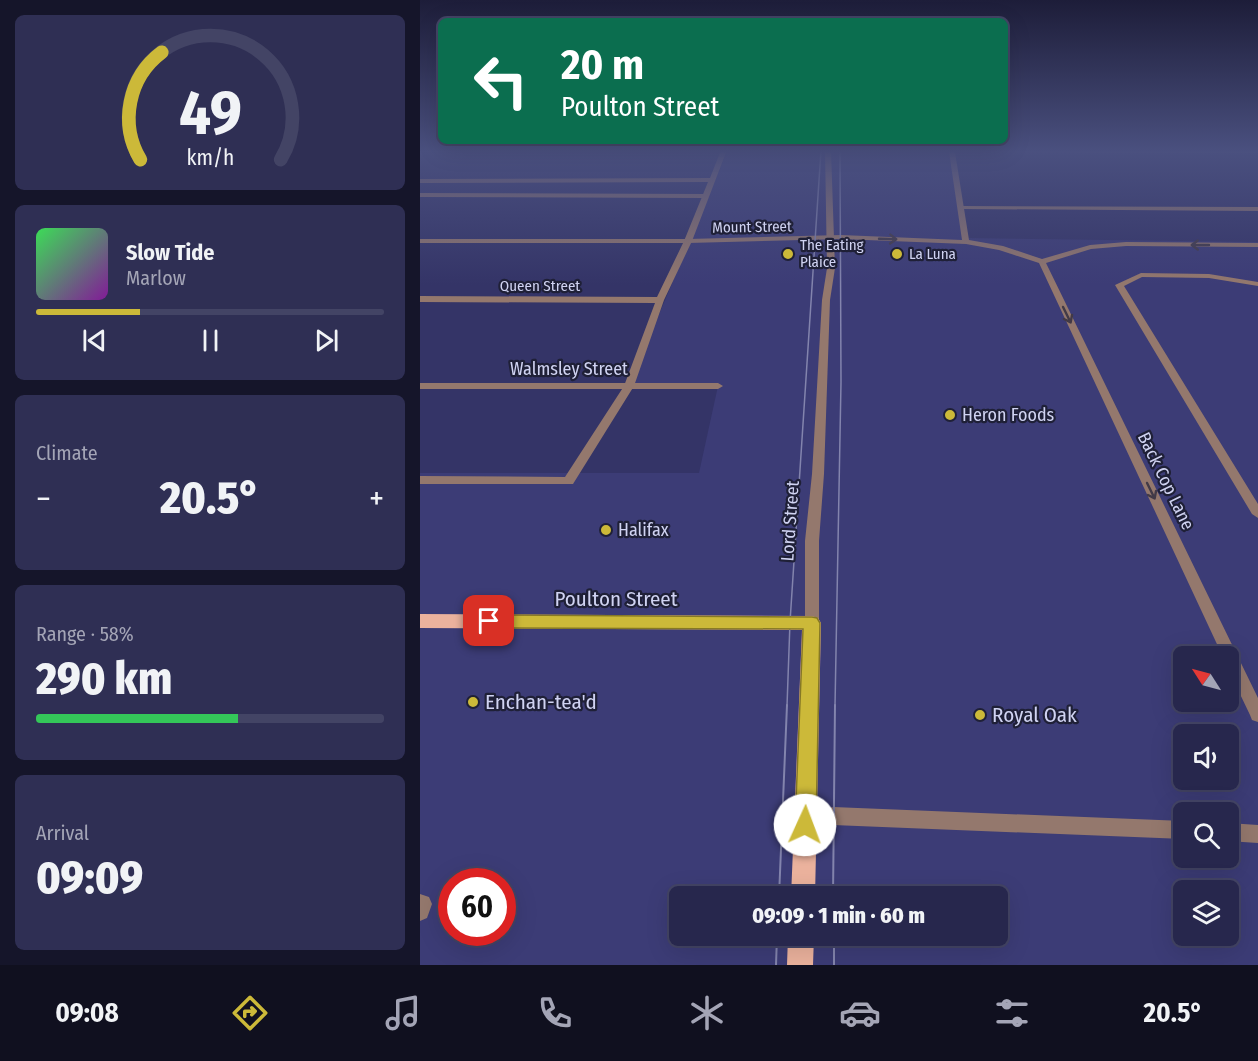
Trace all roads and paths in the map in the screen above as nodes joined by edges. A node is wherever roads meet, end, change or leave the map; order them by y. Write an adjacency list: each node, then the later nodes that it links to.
1 (430, 195): 4 (street)
2 (829, 195): 7 (street, Lord Street)
3 (960, 195): 5 (street)
4 (706, 196): 9 (street)
5 (962, 207): 6 (street); 10 (street)
6 (1258, 209)
7 (829, 239): 9 (street, Mount Street); 10 (street, Mount Street, one-way to 10); 22 (street, Lord Street)
8 (420, 241): 9 (street, Mount Street)
9 (688, 242): 15 (street)
10 (966, 242): 12 (street, Mount Street)
11 (1258, 245): 12 (street, one-way to 12)
12 (1042, 262): 23 (street, Back Cop Lane, one-way to 23)
13 (1258, 284): 20 (street)
14 (420, 299): 15 (street, Queen Street)
15 (660, 300): 17 (street)
16 (420, 386): 17 (street, Walmsley Street)
17 (629, 386): 18 (street, Walmsley Street); 19 (street)
18 (718, 386)
19 (420, 480)
20 (1258, 514)
21 (420, 621): 22 (main road, Poulton Street)
22 (812, 623): 24 (main road, Lord Street)
23 (1258, 715)
24 (805, 825): 25 (street); 28 (main road, Lord Street)
25 (1173, 830)
26 (1239, 833): 27 (street)
27 (1258, 834)
28 (803, 886)
29 (420, 904): 30 (street)
30 (420, 911)
31 (801, 946): 32 (main road)
32 (800, 965)

